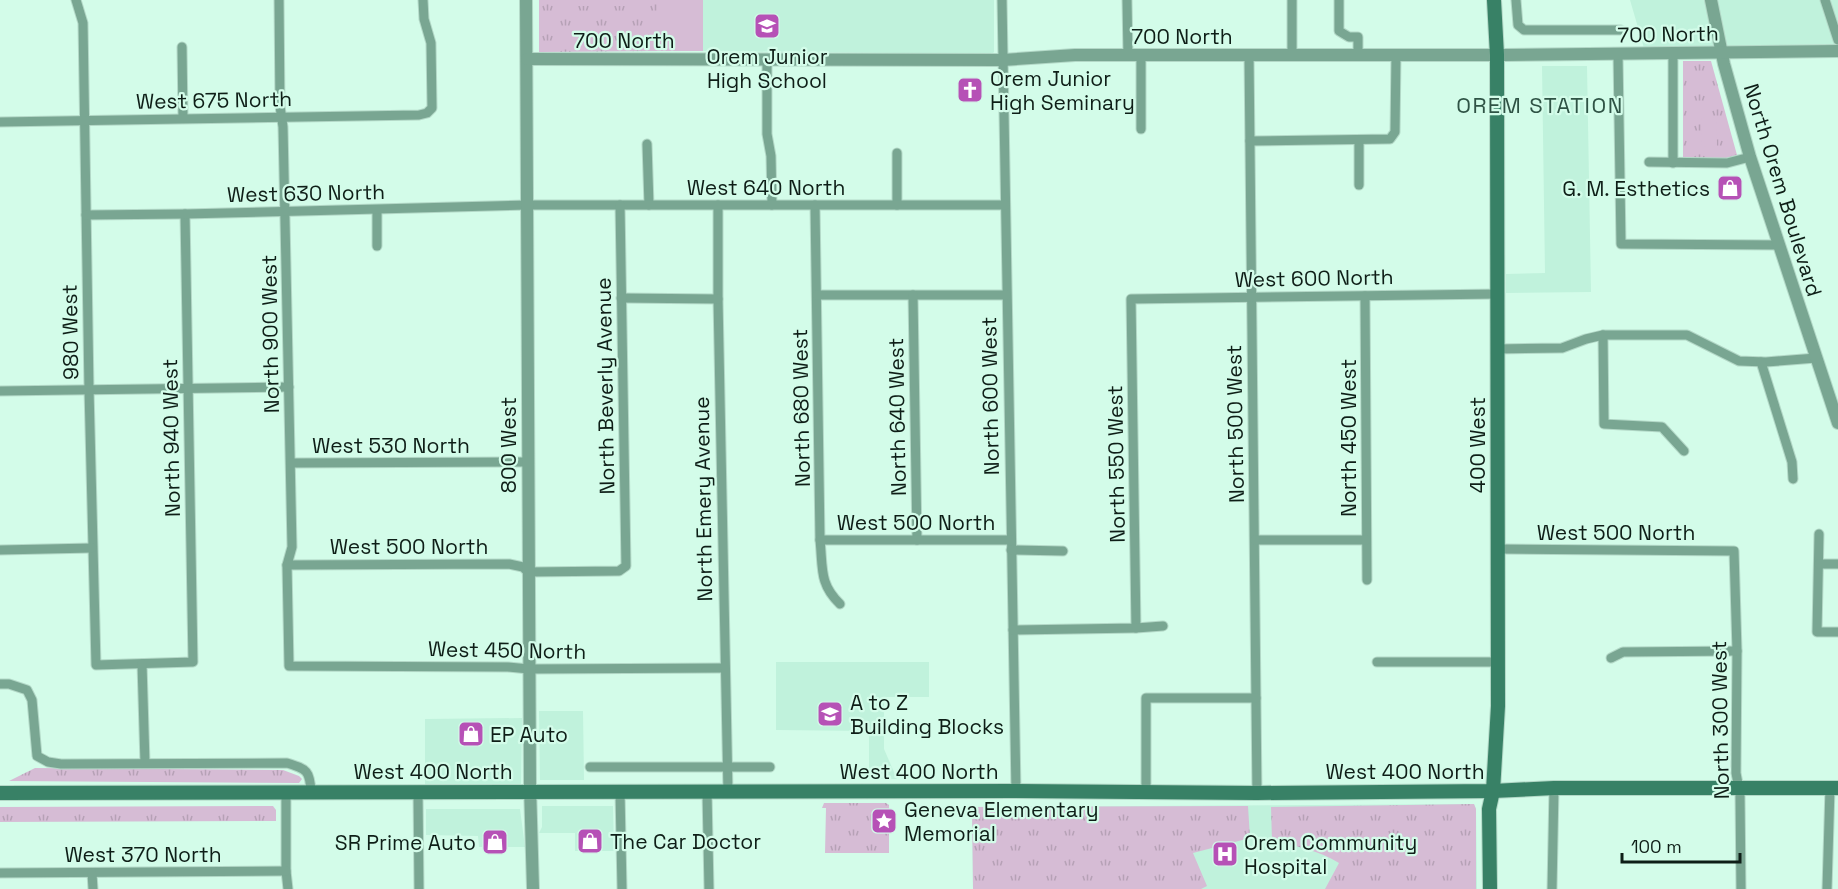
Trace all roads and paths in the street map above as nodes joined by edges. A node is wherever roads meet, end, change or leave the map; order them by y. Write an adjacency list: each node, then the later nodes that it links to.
1 (76, 0): 32 (street, 980 West)
2 (279, 0): 30 (street, North 900 West)
3 (423, 0): 30 (street, West 675 North)
4 (526, 0): 27 (street, 800 West)
5 (1002, 0): 29 (street, North 600 West)
6 (1127, 0): 21 (street)
7 (1292, 0): 24 (street)
8 (1339, 0): 19 (street)
9 (1494, 0): 26 (main road, 400 West)
10 (1516, 0): 13 (street)
11 (1711, 0): 18 (street, North Orem Boulevard)
12 (1825, 0): 14 (street)
13 (1621, 30)
14 (1838, 40)
15 (182, 47): 31 (street)
16 (1838, 51): 18 (street, 700 North)
17 (1673, 53): 18 (street, 700 North); 20 (street, 700 North); 41 (street)
18 (1721, 53): 39 (street, North Orem Boulevard)
19 (1358, 55): 24 (street, 700 North); 25 (street, 700 North)
20 (1618, 55): 26 (street, 700 North); 55 (street)
21 (1128, 56): 22 (street, 700 North); 29 (street, 700 North)
22 (1141, 56): 23 (street, 700 North); 34 (street)
23 (1249, 56): 24 (street, 700 North); 36 (street, North 500 West)
24 (1292, 56)
25 (1396, 56): 26 (street, 700 North); 35 (street)
26 (1497, 56): 57 (main road, 400 West)
27 (527, 59): 28 (street, 700 North); 43 (street, 800 West)
28 (767, 59): 29 (street, 700 North); 47 (street)
29 (1003, 60): 50 (street, North 600 West)
30 (283, 117): 31 (street, West 675 North); 52 (street, North 900 West)
31 (183, 118): 32 (street, West 675 North)
32 (85, 120): 33 (street, West 675 North); 54 (street, 980 West)
33 (0, 122)
34 (1141, 129)
35 (1359, 140): 36 (street); 42 (street)
36 (1250, 141): 62 (street, North 500 West)
37 (647, 144): 45 (street)
38 (897, 153): 49 (street)
39 (1750, 157): 41 (street); 55 (street, North Orem Boulevard)
40 (1649, 162): 41 (street)
41 (1673, 163)
42 (1359, 185)
43 (527, 205): 44 (street, West 640 North); 51 (street, West 630 North); 76 (street, 800 West)
44 (620, 205): 45 (street, West 640 North); 63 (street, North Beverly Avenue)
45 (649, 205): 46 (street, West 640 North)
46 (718, 205): 47 (street, West 640 North); 64 (street, North Emery Avenue)
47 (772, 205): 48 (street, West 640 North)
48 (816, 205): 49 (street, West 640 North); 58 (street, North 680 West)
49 (897, 205): 50 (street, West 640 North)
50 (1005, 205): 60 (street, North 600 West)
51 (377, 210): 52 (street, West 630 North); 56 (street)
52 (286, 212): 53 (street, West 630 North); 70 (street, North 900 West)
53 (185, 214): 54 (street, West 630 North); 72 (street, North 940 West)
54 (86, 215): 71 (street, 980 West)
55 (1779, 245): 68 (street, North Orem Boulevard)
56 (377, 246)
57 (1497, 294): 61 (street, West 600 North); 67 (main road, 400 West)
58 (817, 295): 59 (street); 80 (street, North 680 West)
59 (913, 295): 60 (street); 81 (street, North 640 West)
60 (1006, 295): 82 (street, North 600 West)
61 (1365, 296): 62 (street, West 600 North); 84 (street, North 450 West)
62 (1251, 297): 65 (street, West 600 North); 83 (street, North 500 West)
63 (621, 298): 64 (street); 94 (street, North Beverly Avenue)
64 (718, 299): 108 (street, North Emery Avenue)
65 (1131, 299): 99 (street, North 550 West)
66 (1603, 335): 67 (street); 69 (street); 75 (street)
67 (1497, 349): 86 (main road, 400 West)
68 (1816, 358): 69 (street); 74 (street, North Orem Boulevard)
69 (1761, 362): 78 (street)
70 (289, 387): 72 (street); 77 (street, North 900 West)
71 (89, 389): 72 (street); 73 (street); 85 (street, 980 West)
72 (188, 389): 106 (street, North 940 West)
73 (0, 391)
74 (1838, 423)
75 (1684, 451)
76 (527, 462): 77 (street, West 530 North); 95 (street, 800 West)
77 (291, 463): 93 (street, North 900 West)
78 (1793, 479)
79 (1819, 534): 91 (street)
80 (820, 540): 81 (street, West 500 North); 97 (street, North 680 West)
81 (917, 540): 82 (street, West 500 North)
82 (1011, 540): 88 (street, North 600 West)
83 (1255, 540): 84 (street); 111 (street, North 500 West)
84 (1366, 540): 96 (street, North 450 West)
85 (93, 548): 87 (street); 106 (street, 980 West)
86 (1499, 549): 90 (street, West 500 North); 105 (main road, 400 West)
87 (0, 550)
88 (1011, 550): 89 (street); 100 (street, North 600 West)
89 (1063, 550)
90 (1734, 551): 102 (street, North 300 West)
91 (1819, 564): 92 (street); 101 (street)
92 (1838, 564)
93 (287, 565): 95 (street, West 500 North); 107 (street, North 900 West)
94 (626, 566): 95 (street, West 500 North)
95 (528, 572): 109 (street, 800 West)
96 (1367, 580)
97 (840, 604)
98 (1163, 626): 99 (street)
99 (1136, 628): 100 (street)
100 (1013, 630): 119 (street, North 600 West)
101 (1838, 632)
102 (1737, 651): 103 (street); 117 (street, North 300 West)
103 (1611, 658)
104 (1377, 662): 105 (street)
105 (1498, 662): 120 (main road, 400 West)
106 (142, 664): 112 (street)
107 (289, 666): 109 (street, West 450 North)
108 (724, 668): 109 (street, West 450 North); 113 (street, North Emery Avenue)
109 (529, 669): 122 (street, 800 West)
110 (0, 684): 112 (street)
111 (1256, 698): 126 (street); 130 (street, North 500 West)
112 (145, 763): 121 (street)
113 (727, 766): 114 (street); 115 (street); 125 (street, North Emery Avenue)
114 (590, 767)
115 (770, 767)
116 (1554, 788): 117 (main road, West 400 North); 120 (main road, West 400 North); 141 (street)
117 (1739, 788): 118 (main road, West 400 North); 142 (street, North 300 West)
118 (1834, 789): 143 (street)
119 (1016, 791): 125 (main road, West 400 North); 126 (main road, West 400 North)
120 (1493, 791): 130 (main road, West 400 North); 140 (main road, 400 West)
121 (311, 792): 128 (main road, West 400 North); 129 (main road, West 400 North)
122 (530, 792): 123 (main road, West 400 North); 129 (main road, West 400 North); 137 (street, 800 West)
123 (620, 792): 124 (main road, West 400 North); 138 (street)
124 (707, 792): 125 (main road, West 400 North); 139 (street)
125 (728, 792)
126 (1146, 792): 130 (main road, West 400 North)
127 (0, 793): 128 (main road, West 400 North)
128 (286, 793): 131 (street)
129 (418, 793): 136 (street)
130 (1257, 793)
131 (286, 871): 133 (street, West 370 North); 135 (street)
132 (0, 873): 133 (street, West 370 North)
133 (92, 873): 134 (street)
134 (93, 889)
135 (288, 889)
136 (419, 889)
137 (533, 889)
138 (622, 889)
139 (709, 889)
140 (1490, 889)
141 (1552, 889)
142 (1741, 889)
143 (1827, 889)

